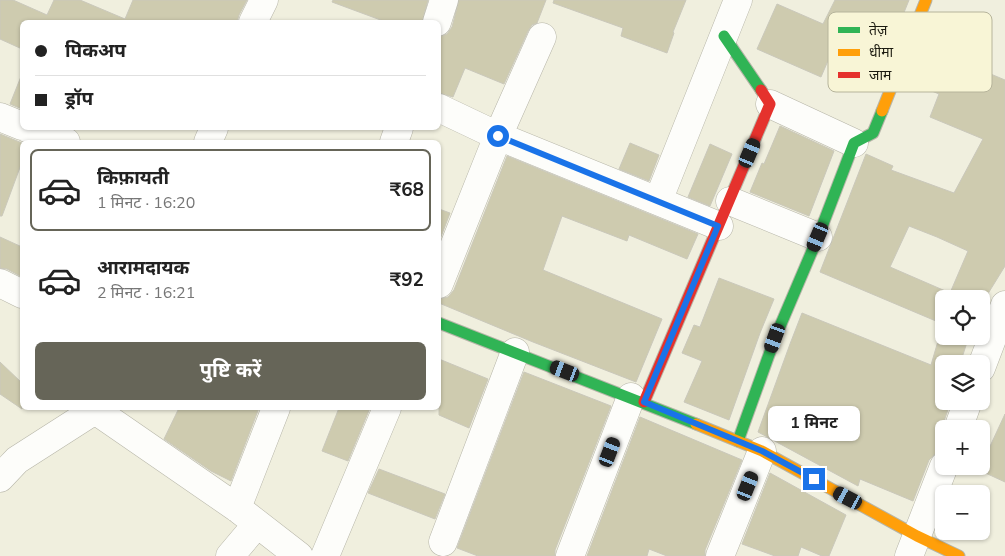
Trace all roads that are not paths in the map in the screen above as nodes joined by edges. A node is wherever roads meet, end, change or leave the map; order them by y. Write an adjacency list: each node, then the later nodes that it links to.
1 (264, 0): 6 (street)
2 (444, 0): 7 (street)
3 (738, 0): 8 (street)
4 (926, 0): 5 (street)
5 (921, 12)
6 (254, 20)
7 (437, 20)
8 (724, 36): 11 (street); 19 (street)
9 (542, 37): 16 (street)
10 (889, 92): 18 (street)
11 (770, 104): 18 (street); 20 (street)
12 (441, 109): 16 (street)
13 (0, 117): 14 (street)
14 (20, 125)
15 (33, 130): 17 (street)
16 (498, 136): 19 (street); 23 (street)
17 (60, 140)
18 (854, 143): 22 (street)
19 (658, 201): 21 (street)
20 (730, 201): 21 (street); 22 (street)
21 (718, 226): 30 (street)
22 (818, 237): 35 (street)
23 (441, 279)
24 (0, 283): 25 (street)
25 (20, 293)
26 (1005, 305): 29 (street)
27 (441, 324): 28 (street)
28 (515, 352): 30 (street); 39 (street)
29 (986, 355)
30 (638, 400): 35 (street); 44 (street)
31 (94, 410): 37 (street)
32 (97, 410): 38 (street)
33 (275, 410): 38 (street)
34 (386, 410): 43 (street)
35 (750, 446): 40 (street); 45 (street)
36 (941, 475): 40 (street)
37 (0, 478)
38 (247, 516): 41 (street); 42 (street)
39 (443, 542)
40 (913, 546): 46 (street)
41 (230, 556)
42 (299, 556)
43 (325, 556)
44 (570, 556)
45 (720, 556)
46 (959, 556)

